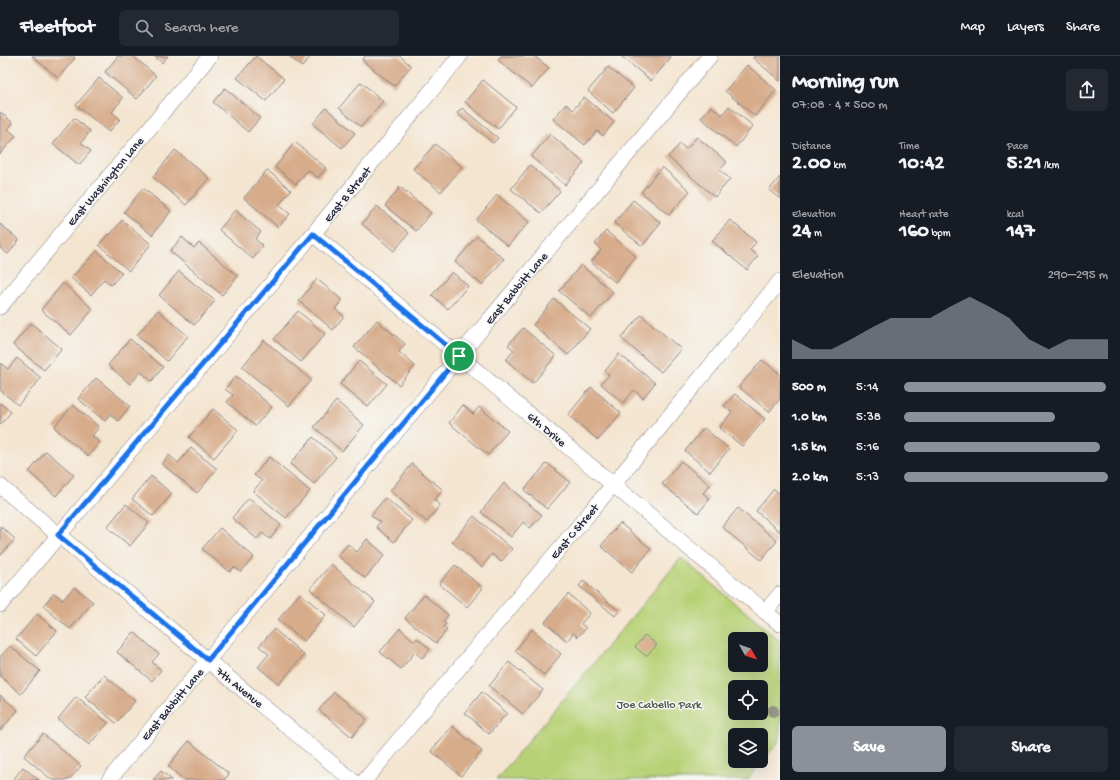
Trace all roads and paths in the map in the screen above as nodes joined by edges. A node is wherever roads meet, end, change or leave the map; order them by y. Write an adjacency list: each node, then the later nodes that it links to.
1 (210, 56): 6 (street, East Washington Lane)
2 (460, 56): 4 (street, East B Street)
3 (710, 56): 7 (street, East Babbitt Lane)
4 (313, 234): 7 (street, 6th Drive); 10 (street, East B Street)
5 (780, 281): 8 (street, East C Street)
6 (0, 307)
7 (459, 356): 8 (street, 6th Drive); 15 (street, East Babbitt Lane)
8 (613, 485): 13 (street, 6th Drive); 18 (street, East C Street)
9 (0, 486): 10 (street, 7th Avenue)
10 (58, 535): 12 (street, East B Street); 15 (street, 7th Avenue)
11 (780, 594): 13 (street)
12 (0, 605)
13 (765, 612): 14 (street, 6th Drive)
14 (780, 624)
15 (208, 660): 16 (street, East Babbitt Lane); 17 (street, 7th Avenue)
16 (108, 780)
17 (352, 780)
18 (366, 780)

